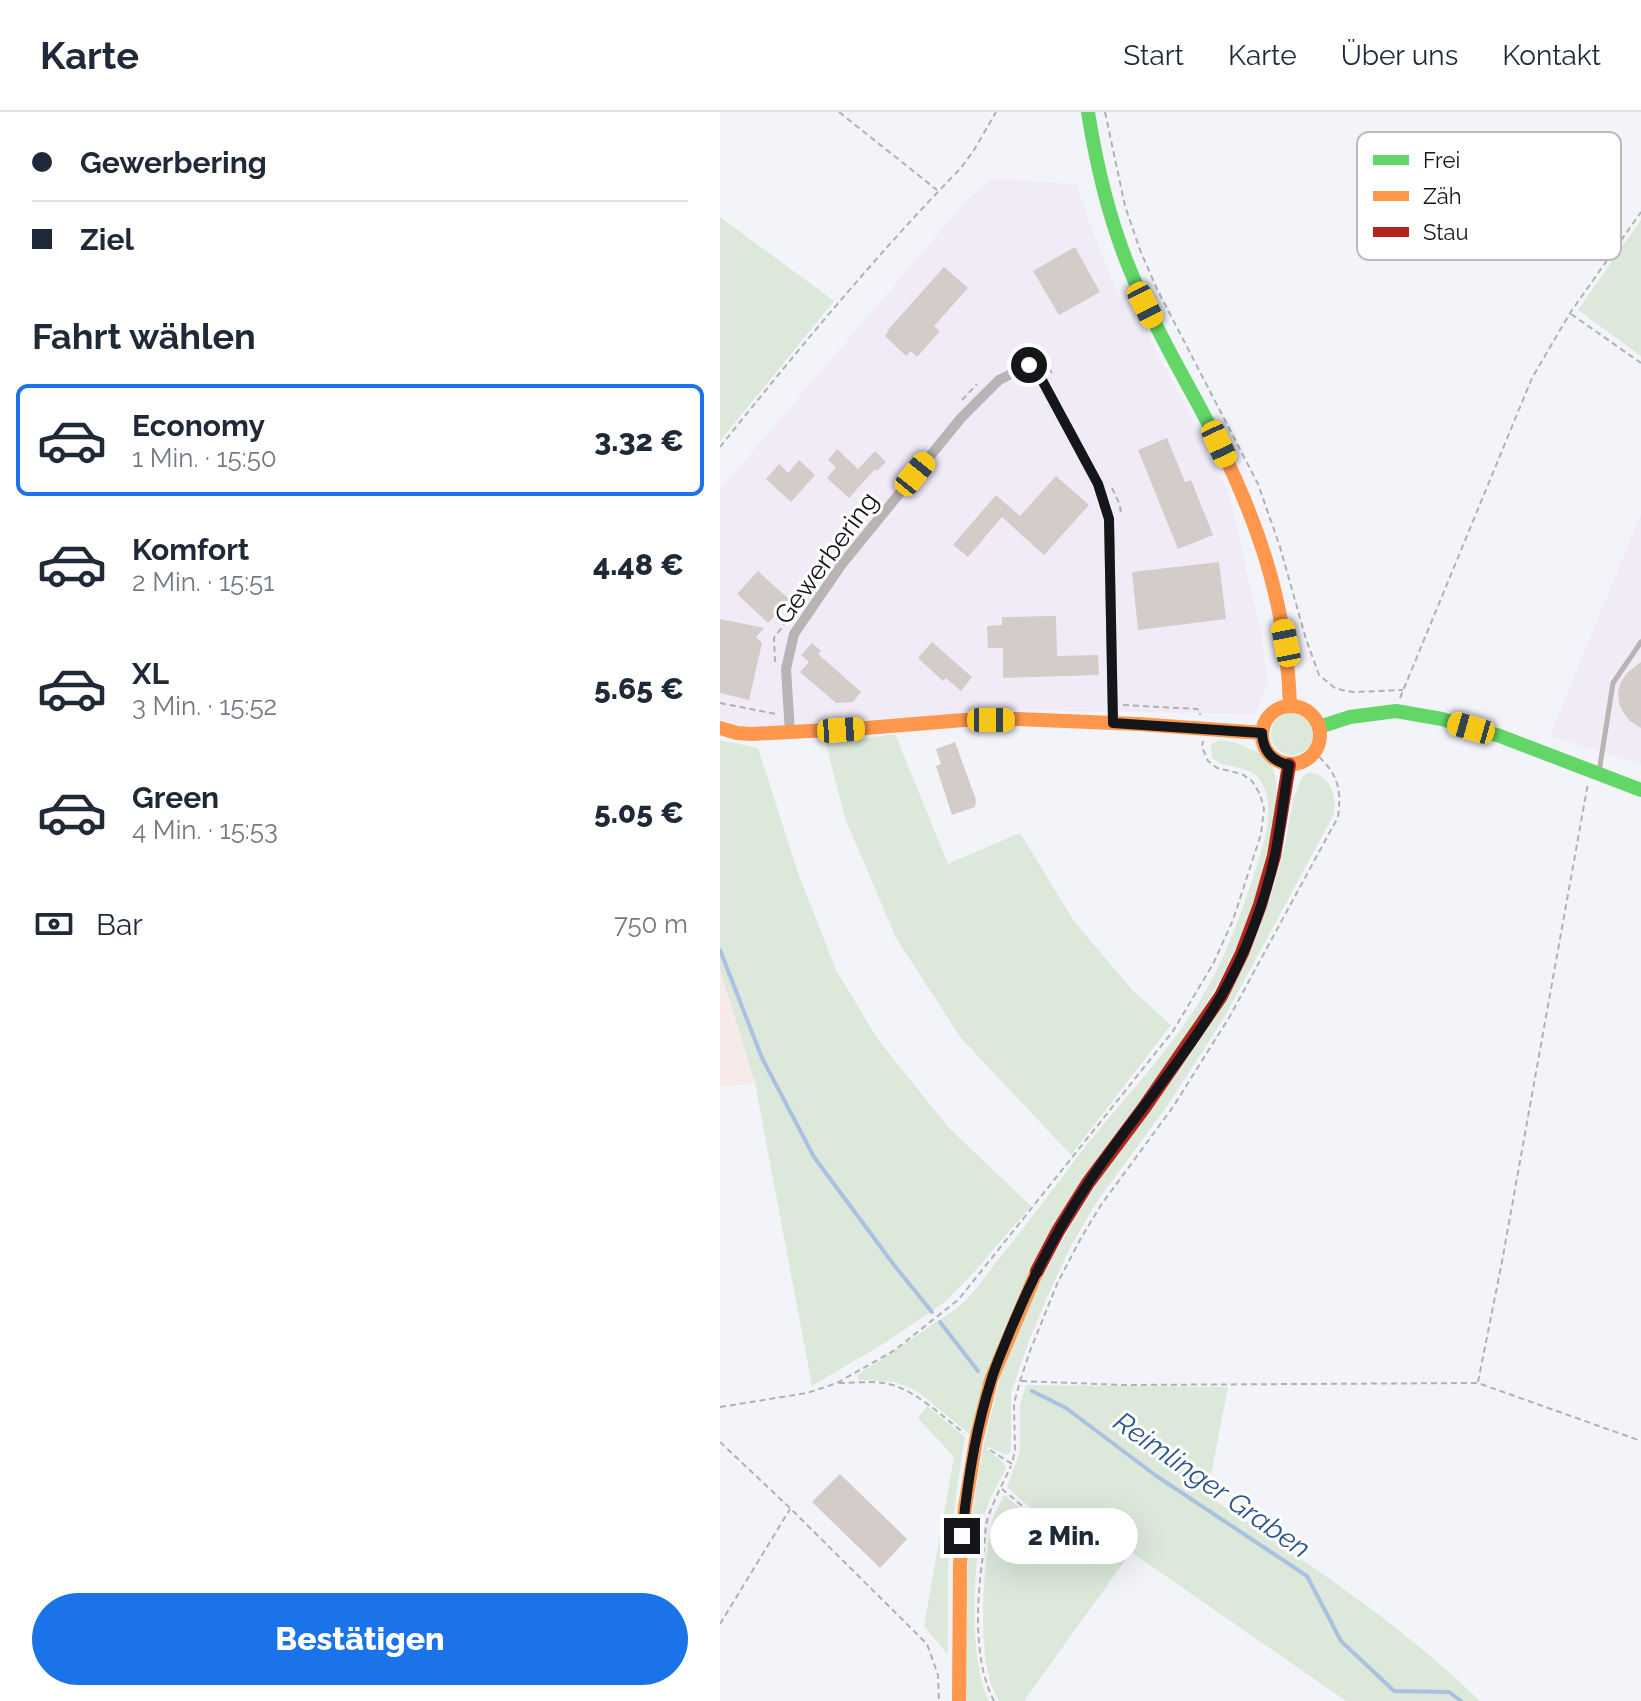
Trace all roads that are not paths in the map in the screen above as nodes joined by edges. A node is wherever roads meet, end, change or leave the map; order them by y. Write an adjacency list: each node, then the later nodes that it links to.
1 (1088, 112): 3 (main road)
2 (1641, 642): 10 (lane)
3 (1290, 706): 5 (main road); 8 (main road)
4 (1113, 723): 7 (main road); 7 (street, Gewerbering); 8 (main road)
5 (1319, 727): 9 (main road); 10 (main road)
6 (720, 728): 7 (main road)
7 (790, 733)
8 (1262, 733): 9 (main road)
9 (1289, 765): 12 (main road)
10 (1594, 771): 11 (main road)
11 (1641, 790)
12 (959, 1701)

